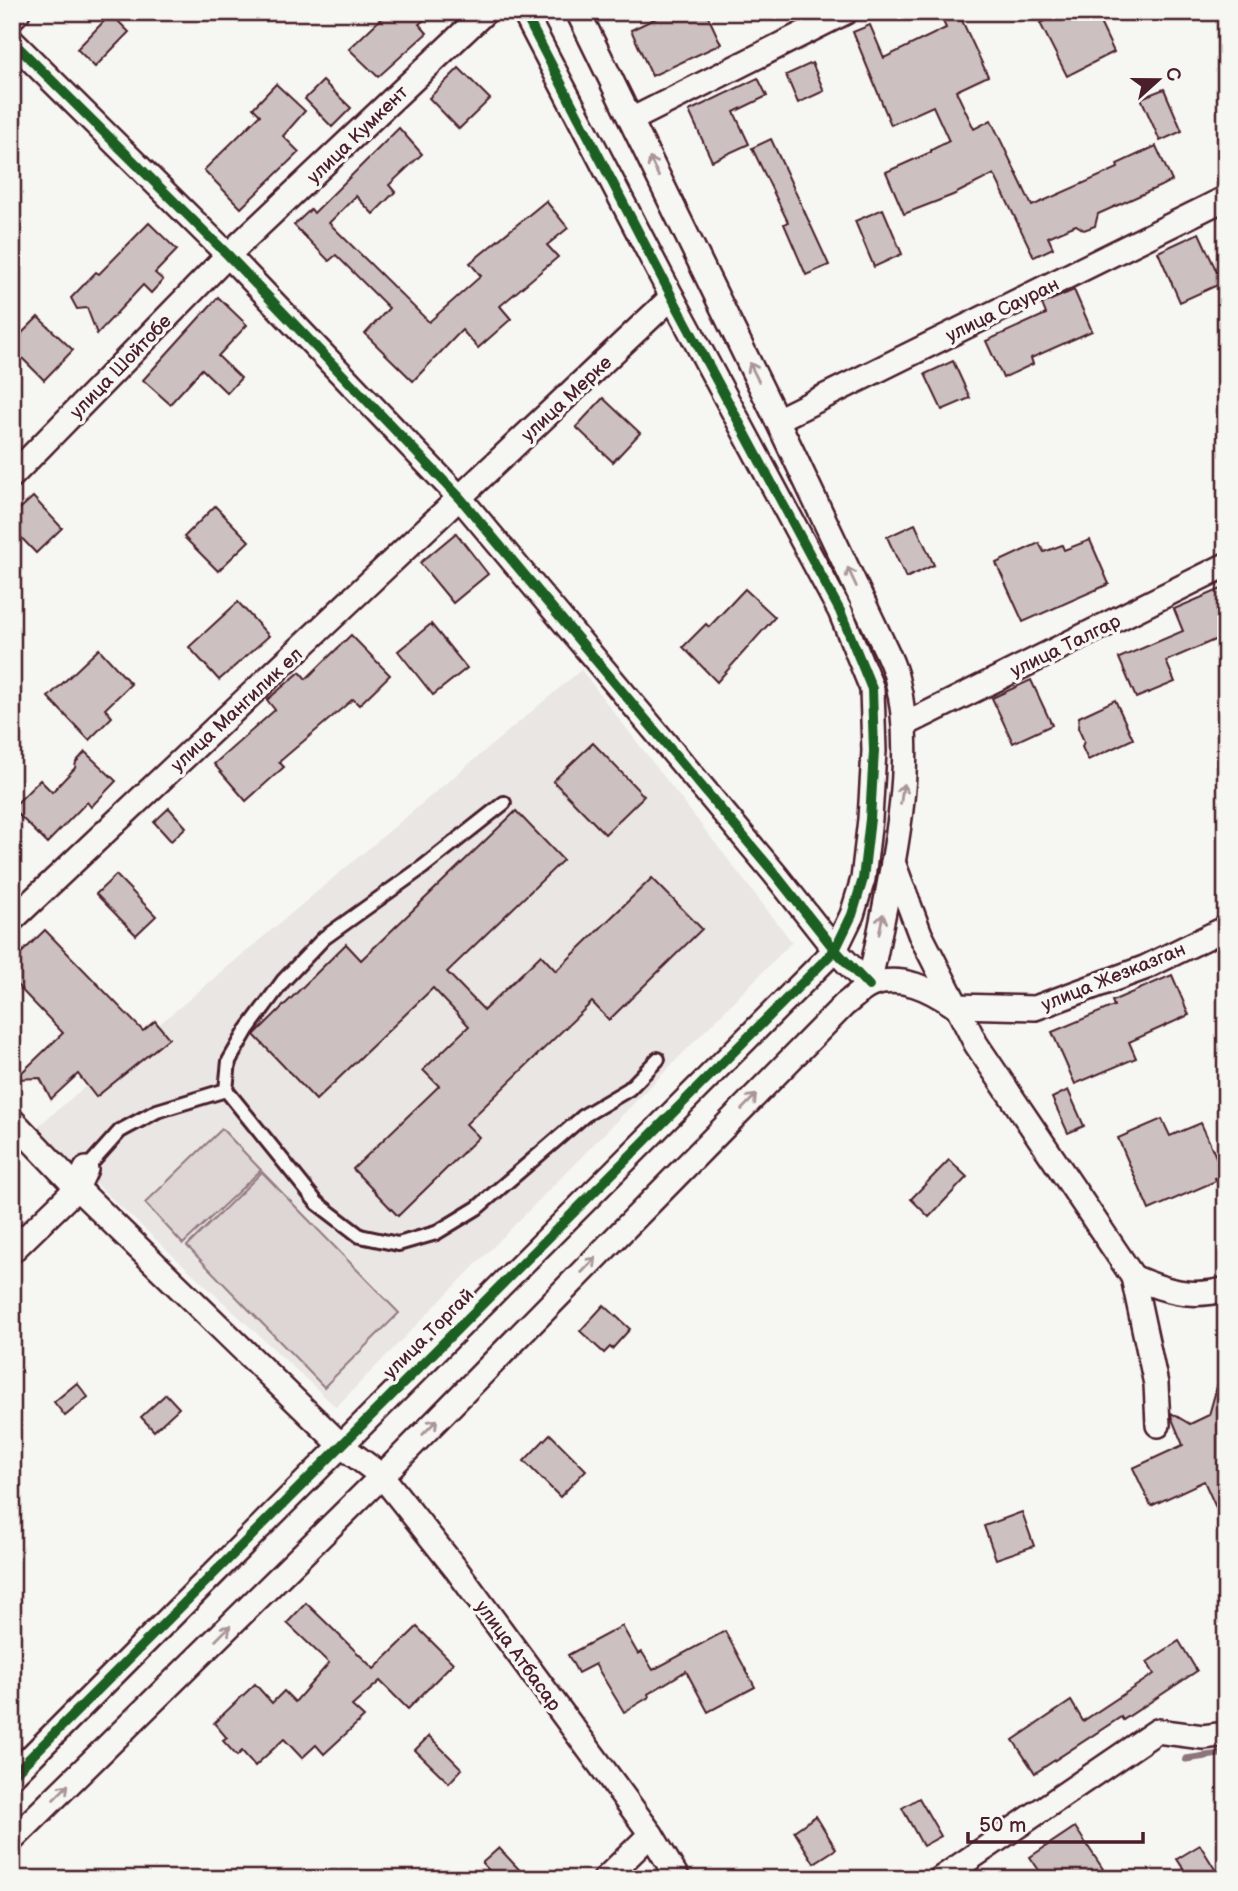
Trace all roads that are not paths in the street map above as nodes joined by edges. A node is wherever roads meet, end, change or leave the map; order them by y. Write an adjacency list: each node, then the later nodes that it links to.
1 (18, 12): 6 (street)
2 (485, 12): 10 (street, улица Кумкент)
3 (524, 12): 11 (street, улица Торгай)
4 (578, 12): 8 (street)
5 (846, 12): 8 (street)
6 (12, 18)
7 (12, 41): 10 (street)
8 (631, 120): 12 (street, one-way to 8)
9 (1226, 198): 12 (street, улица Сауран)
10 (228, 256): 13 (street, улица Шойтобе); 14 (street)
11 (672, 298): 14 (street, улица Мерке); 21 (street, улица Торгай)
12 (777, 420): 16 (street, one-way to 12)
13 (12, 476)
14 (460, 498): 19 (street, улица Мангилик ел); 21 (street)
15 (1226, 565): 16 (street, улица Талгар)
16 (904, 725): 18 (street, one-way to 16)
17 (503, 803): 25 (lane)
18 (893, 862): 22 (street, one-way to 18); 23 (street)
19 (12, 920)
20 (1226, 928): 23 (street, улица Жезказган)
21 (835, 950): 22 (street); 32 (street, улица Торгай)
22 (869, 986): 23 (street); 33 (street, one-way to 22)
23 (955, 1006): 29 (street)
24 (658, 1059): 25 (lane)
25 (226, 1090): 27 (lane)
26 (12, 1120): 27 (street, улица Атбасар)
27 (82, 1178): 28 (street); 32 (street, улица Атбасар)
28 (12, 1251)
29 (1133, 1277): 30 (street); 31 (street)
30 (1226, 1289)
31 (1158, 1425)
32 (343, 1447): 33 (street, улица Атбасар); 35 (street, улица Торгай)
33 (382, 1476): 36 (street, улица Атбасар); 37 (street, one-way to 33)
34 (1226, 1734): 40 (street)
35 (12, 1776)
36 (651, 1834): 38 (street); 39 (street, улица Атбасар)
37 (12, 1840)
38 (605, 1879)
39 (678, 1879)
40 (940, 1879)

